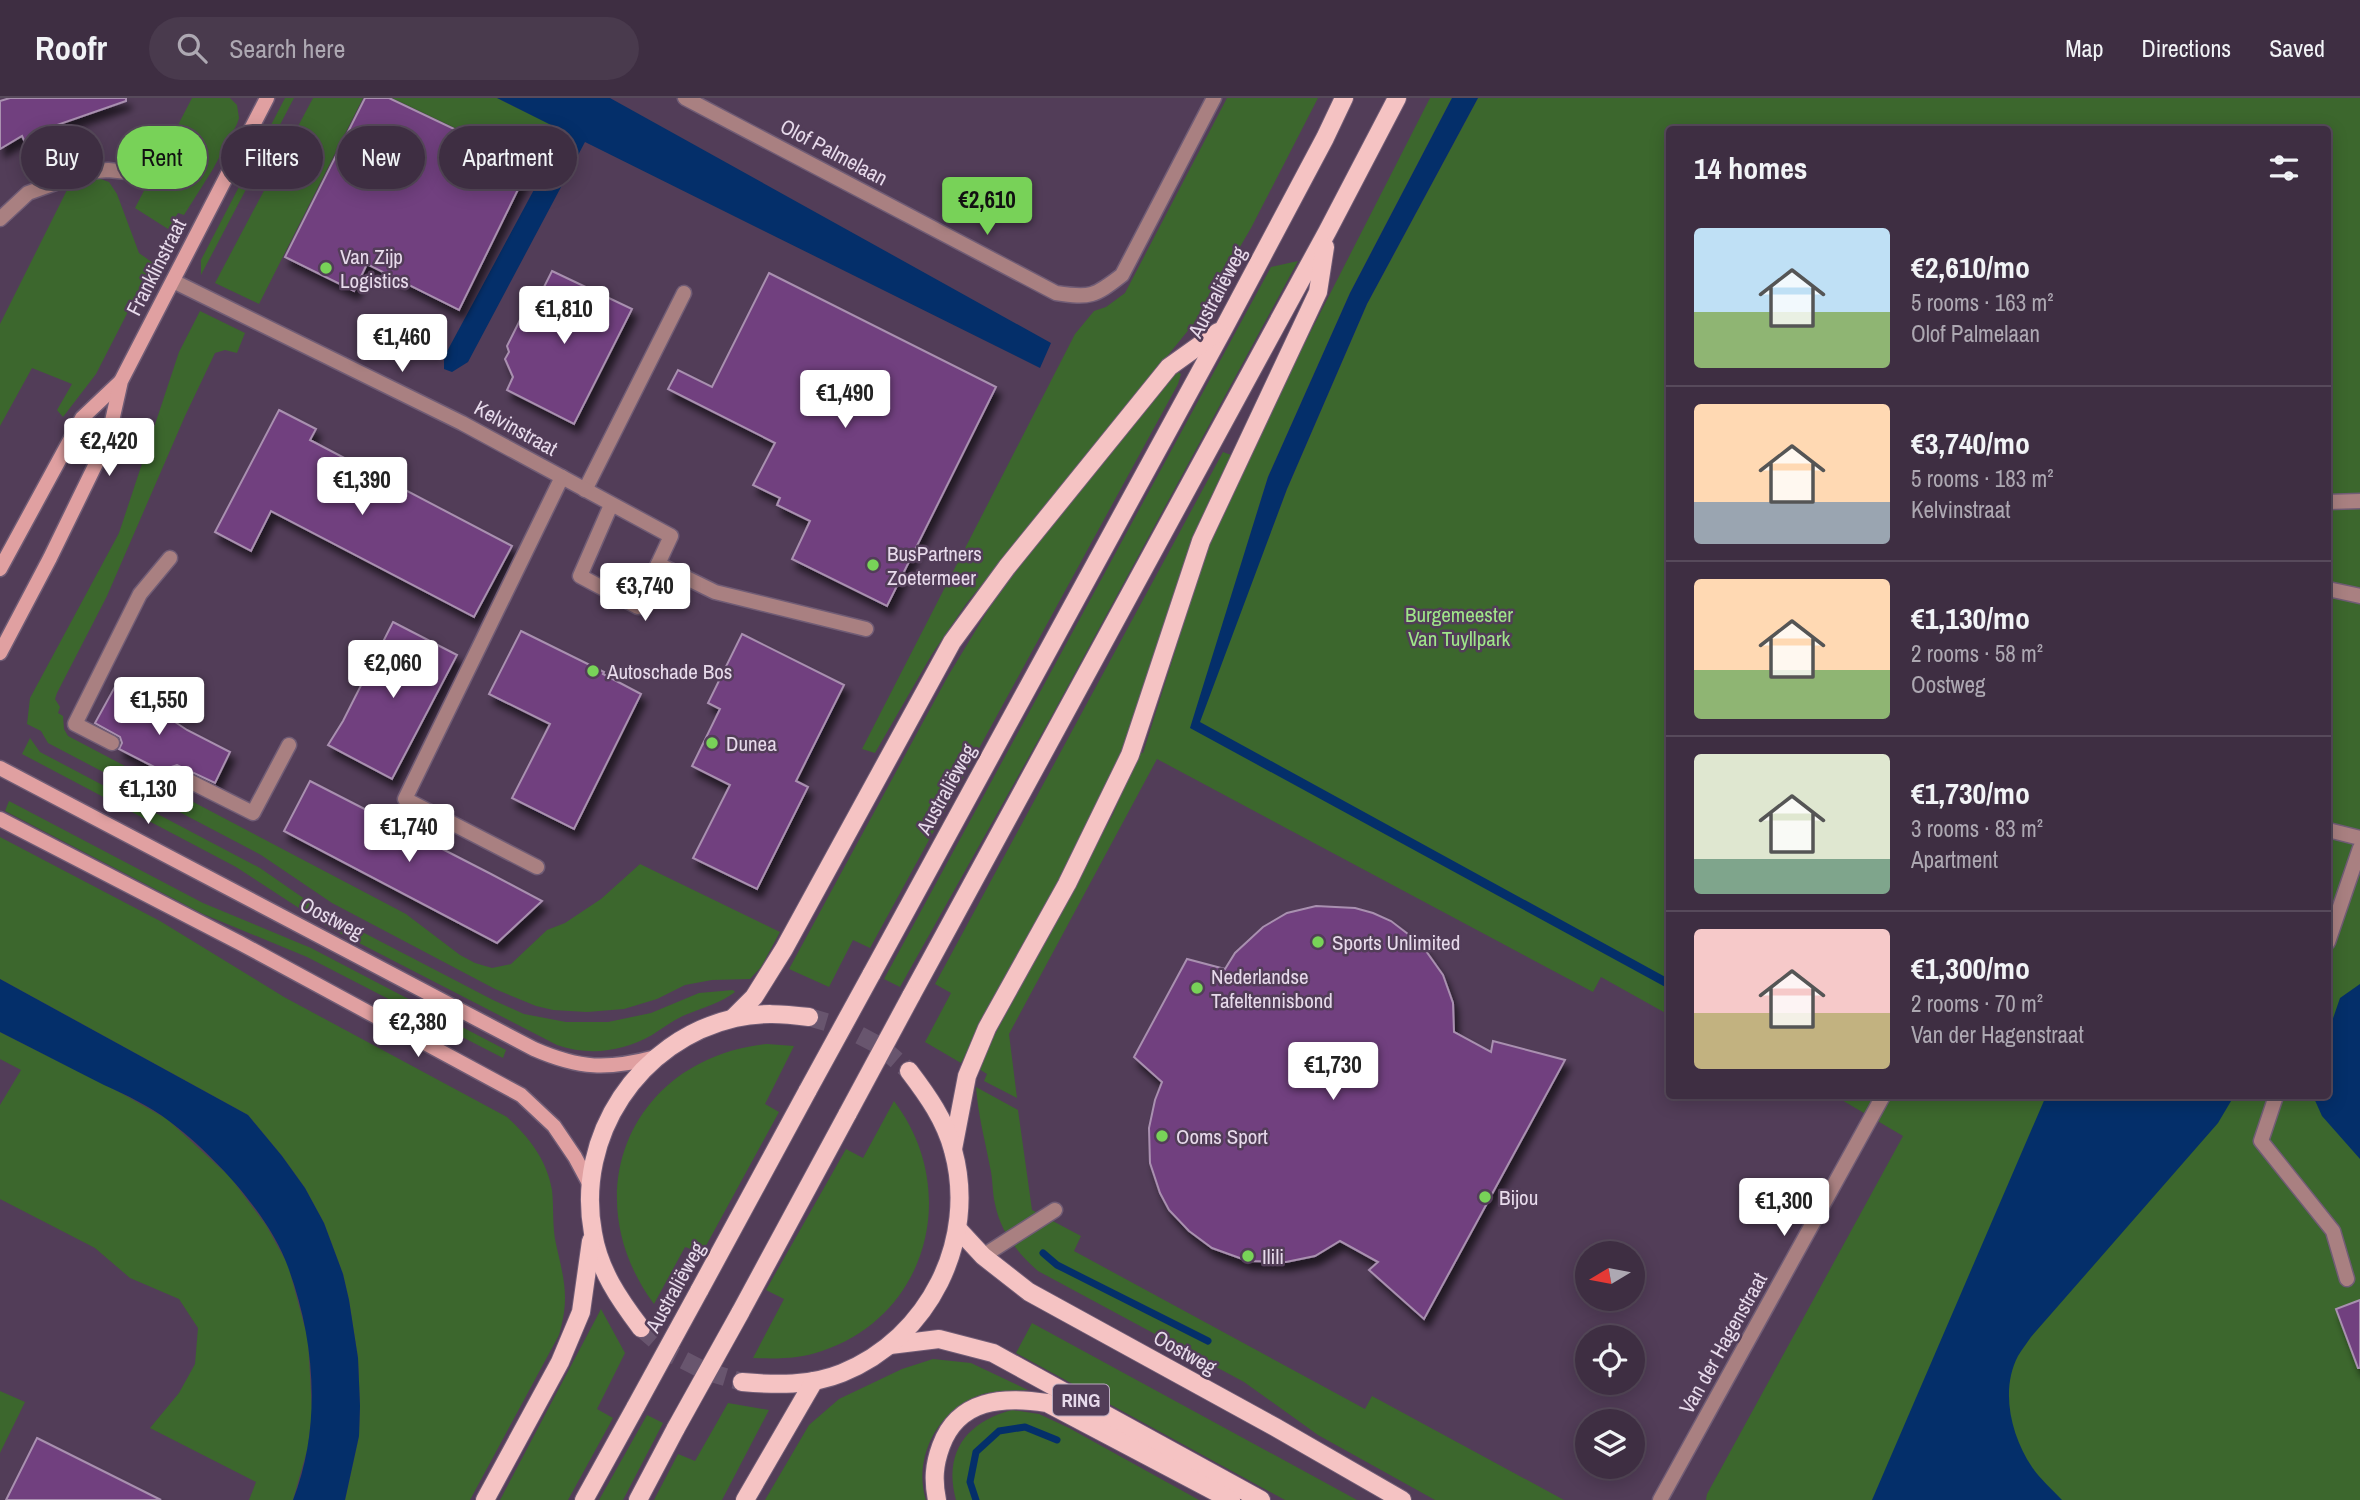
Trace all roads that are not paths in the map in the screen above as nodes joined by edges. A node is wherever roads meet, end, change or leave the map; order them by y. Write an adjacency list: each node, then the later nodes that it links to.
1 (685, 98): 2 (street, Olof Palmelaan)
2 (1214, 98)
3 (1344, 98): 11 (main road, Australiëweg)
4 (1397, 98): 8 (main road)
5 (264, 99): 9 (main road, Franklinstraat)
6 (117, 171): 7 (street)
7 (0, 219)
8 (1327, 232): 41 (main road); 54 (main road, bridge)
9 (173, 281): 12 (main road, Franklinstraat); 13 (street, Kelvinstraat)
10 (684, 293): 14 (street)
11 (1224, 328): 36 (main road); 53 (main road, Australiëweg, bridge)
12 (121, 381): 20 (main road, Franklinstraat); 24 (main road, Franklinstraat)
13 (562, 477): 14 (street, Kelvinstraat); 33 (street)
14 (584, 490): 17 (street, Kelvinstraat)
15 (2360, 501): 16 (street)
16 (2331, 502)
17 (611, 505): 19 (street, Kelvinstraat); 19 (street, Kelvinstraat)
18 (170, 558): 25 (street)
19 (658, 564): 23 (street)
20 (0, 569)
21 (2331, 590): 22 (street)
22 (2360, 596)
23 (866, 629)
24 (0, 653)
25 (112, 743)
26 (289, 745): 28 (street)
27 (0, 768): 37 (main road, Oostweg)
28 (177, 775)
29 (0, 819): 42 (main road)
30 (2331, 831): 31 (street)
31 (2360, 838)
32 (2360, 848): 34 (street)
33 (537, 867)
34 (2331, 933)
35 (809, 1017): 36 (main road)
36 (733, 1018): 37 (main road)
37 (656, 1057): 42 (main road)
38 (909, 1071): 41 (main road, RING)
39 (1881, 1099): 60 (street, Van der Hagenstraat)
40 (2275, 1099): 47 (street)
41 (953, 1149): 44 (main road, RING)
42 (590, 1185): 45 (main road)
43 (1055, 1210): 46 (street)
44 (958, 1229): 46 (main road, Oostweg); 49 (main road, RING)
45 (592, 1233): 48 (main road); 52 (main road)
46 (984, 1256): 59 (main road, Oostweg)
47 (2347, 1279)
48 (641, 1328)
49 (890, 1345): 50 (main road, RING); 58 (main road, RING)
50 (814, 1381): 51 (main road, RING); 55 (main road)
51 (742, 1382)
52 (485, 1500)
53 (583, 1500)
54 (638, 1500)
55 (745, 1500)
56 (937, 1500): 57 (main road)
57 (1231, 1500)
58 (1261, 1500)
59 (1402, 1500)
60 (1660, 1500)

